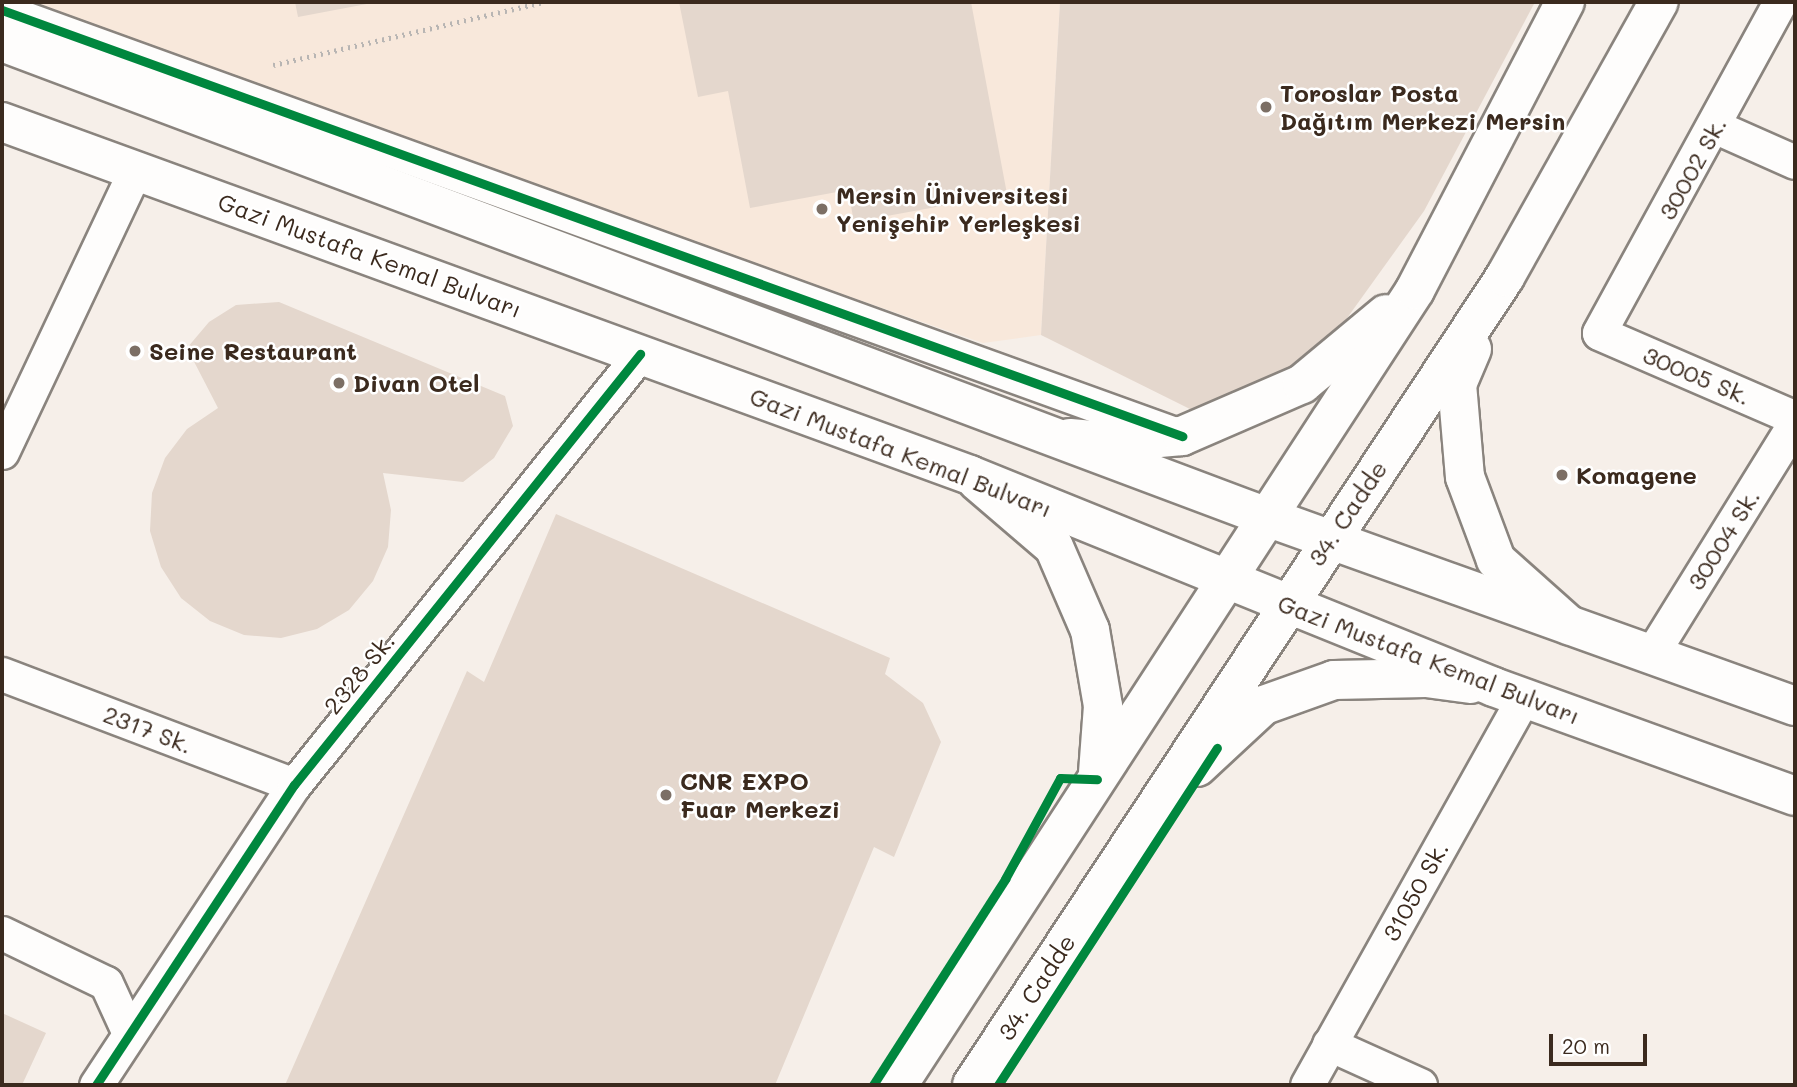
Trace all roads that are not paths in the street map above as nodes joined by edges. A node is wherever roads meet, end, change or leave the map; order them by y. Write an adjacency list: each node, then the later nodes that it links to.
1 (1565, 2): 11 (main road)
2 (1659, 2): 10 (main road, 34. Cadde)
3 (1780, 2): 7 (street, 30002 Sk.)
4 (2, 10): 17 (street)
5 (2, 42): 16 (main road)
6 (2, 122): 9 (main road, Gazi Mustafa Kemal Bulvarı)
7 (1716, 127): 8 (street); 12 (street, 30002 Sk.)
8 (1795, 162)
9 (136, 169): 13 (main road, Gazi Mustafa Kemal Bulvarı); 18 (street)
10 (1505, 277): 21 (main road, 34. Cadde); 24 (main road)
11 (1415, 290): 17 (main road); 20 (main road)
12 (1599, 333): 14 (street, 30005 Sk.)
13 (640, 354): 19 (main road, Gazi Mustafa Kemal Bulvarı); 30 (street, 2328 Sk.)
14 (1795, 418)
15 (1795, 423): 25 (street, 30004 Sk.)
16 (1052, 436): 17 (main road); 20 (main road)
17 (1182, 436)
18 (2, 452)
19 (970, 475): 22 (main road, Gazi Mustafa Kemal Bulvarı); 29 (main road)
20 (1267, 517): 21 (main road); 22 (main road)
21 (1330, 539): 23 (main road, 34. Cadde); 24 (main road)
22 (1226, 580): 23 (main road, Gazi Mustafa Kemal Bulvarı); 29 (main road)
23 (1286, 605): 27 (main road, Gazi Mustafa Kemal Bulvarı); 32 (main road, 34. Cadde)
24 (1571, 626): 25 (main road)
25 (1651, 655): 28 (main road)
26 (2, 674): 30 (street, 2317 Sk.)
27 (1509, 692): 31 (main road, Gazi Mustafa Kemal Bulvarı); 32 (main road); 35 (street, 31050 Sk.)
28 (1795, 706)
29 (1097, 779): 37 (main road)
30 (294, 785): 34 (street, 2328 Sk.)
31 (1795, 796)
32 (1145, 817): 38 (main road, 34. Cadde)
33 (2, 933): 34 (street)
34 (128, 1031): 36 (street, 2328 Sk.)
35 (1329, 1044): 39 (street, 31050 Sk.); 40 (street)
36 (96, 1085)
37 (898, 1085)
38 (972, 1085)
39 (1307, 1085)
40 (1420, 1085)

